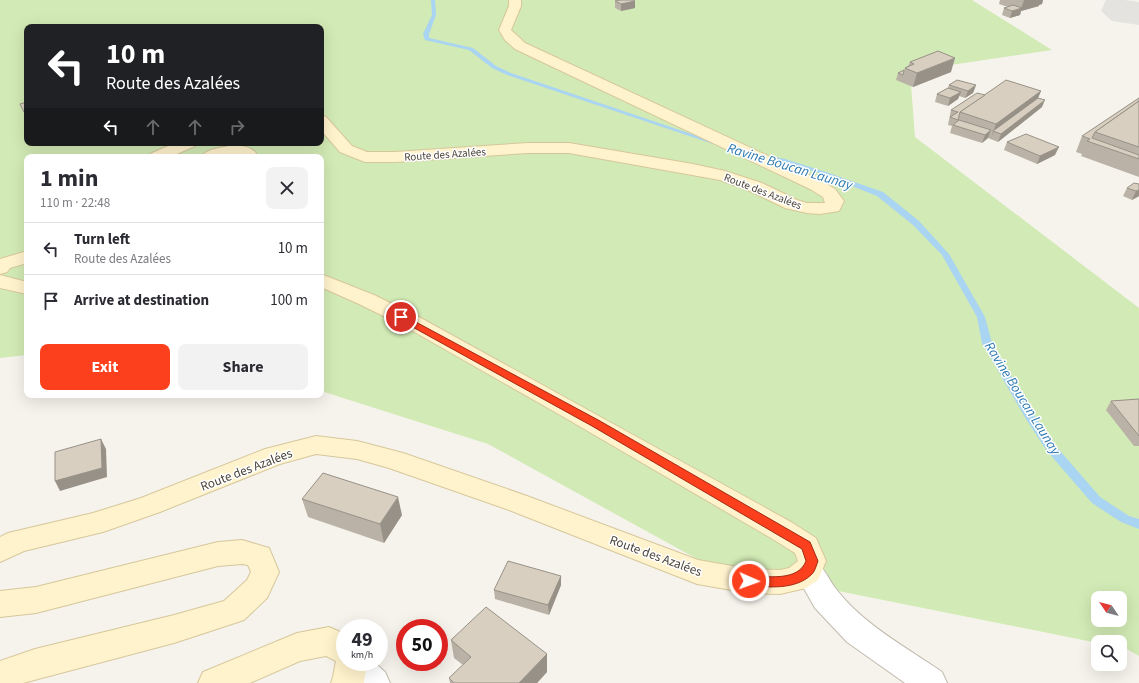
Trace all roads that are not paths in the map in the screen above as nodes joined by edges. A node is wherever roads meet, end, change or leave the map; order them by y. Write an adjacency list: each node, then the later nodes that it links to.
1 (515, 0): 2 (main road, Route des Azalées)
2 (324, 124)
3 (182, 146): 4 (main road)
4 (163, 154)
5 (217, 154): 6 (main road)
6 (249, 154)
7 (24, 258): 8 (main road)
8 (0, 268)
9 (0, 280): 11 (main road)
10 (324, 281): 13 (main road)
11 (24, 288)
12 (0, 550): 13 (main road, Route des Azalées)
13 (808, 571): 22 (street)
14 (0, 604): 18 (main road)
15 (336, 645): 19 (main road)
16 (351, 671): 20 (main road)
17 (361, 671): 21 (street)
18 (0, 676)
19 (214, 683)
20 (347, 683)
21 (374, 683)
22 (931, 683)

